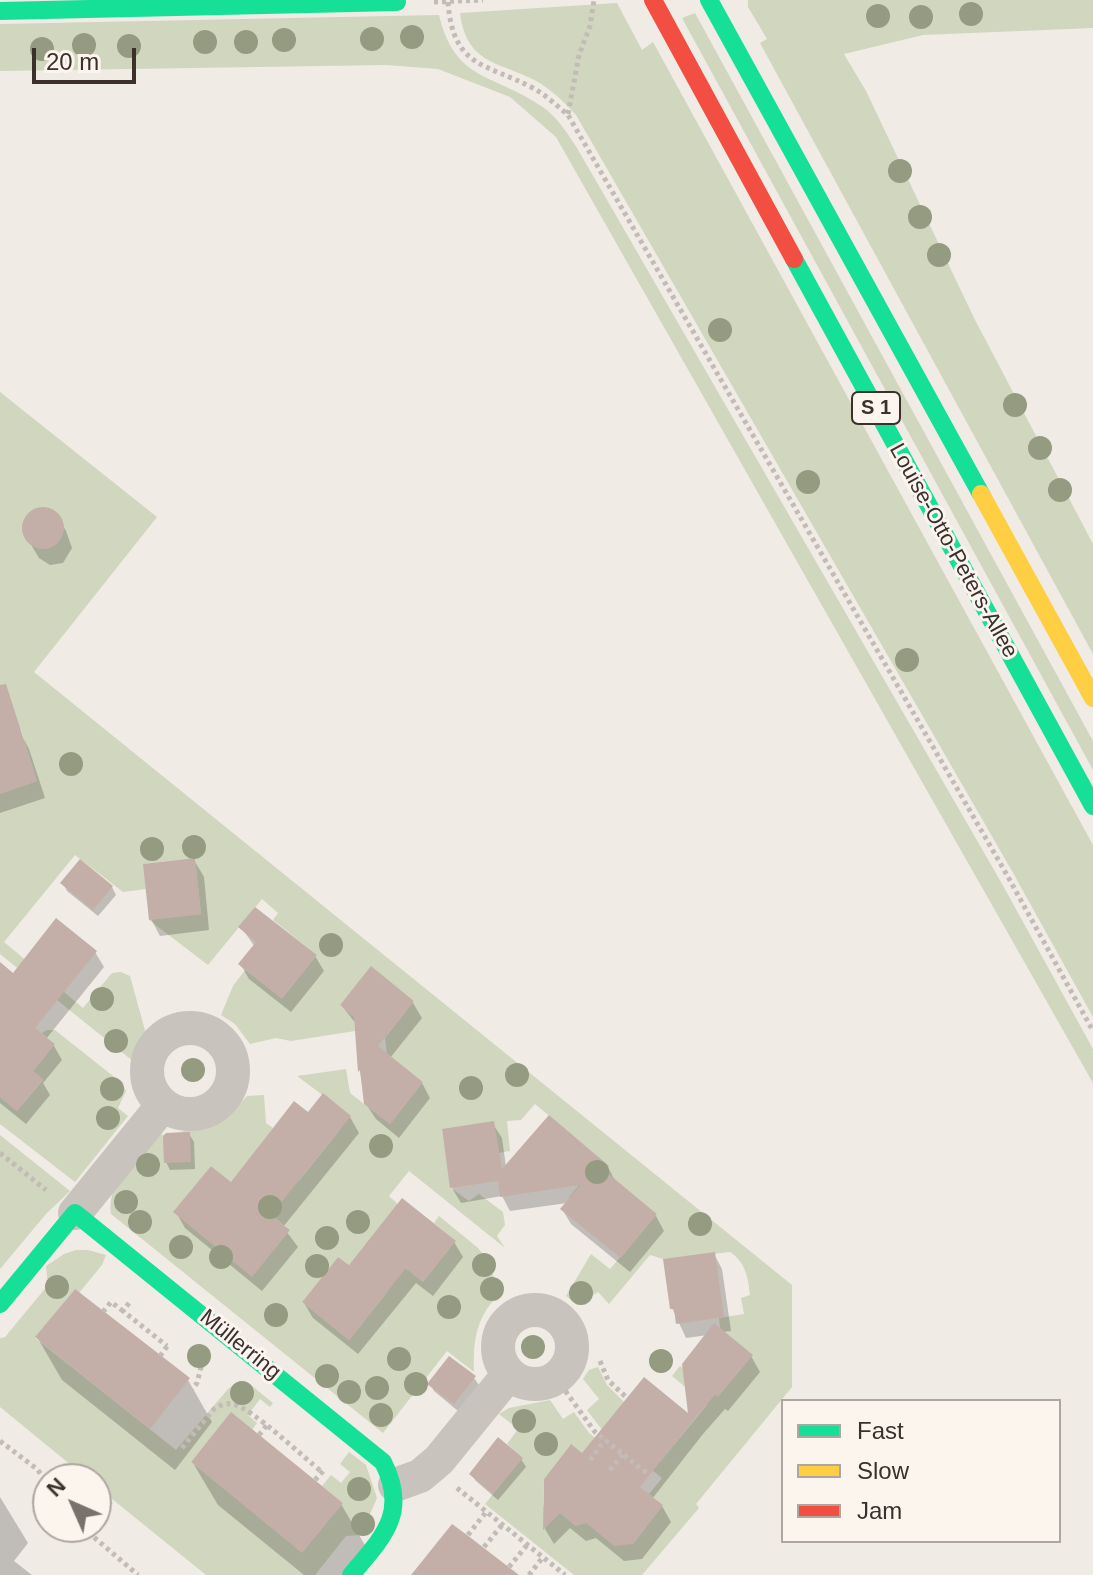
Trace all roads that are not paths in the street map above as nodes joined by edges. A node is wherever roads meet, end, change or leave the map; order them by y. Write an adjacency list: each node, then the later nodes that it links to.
1 (397, 2): 4 (main road)
2 (712, 4): 5 (main road, S 1)
3 (656, 5): 6 (main road, Louise-Otto-Peters-Allee / S 1)
4 (0, 11)
5 (1093, 698)
6 (1093, 806)
7 (163, 1105): 8 (street)
8 (75, 1213): 9 (main road); 11 (main road, Müllerring)
9 (0, 1304)
10 (509, 1374): 10 (street); 11 (street)
11 (395, 1485): 12 (main road)
12 (351, 1575)

